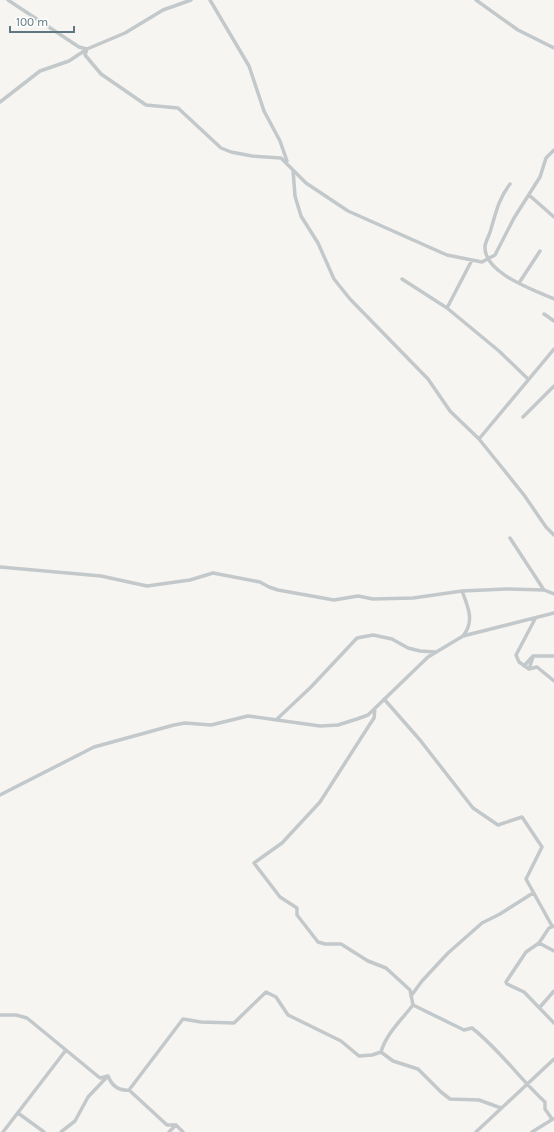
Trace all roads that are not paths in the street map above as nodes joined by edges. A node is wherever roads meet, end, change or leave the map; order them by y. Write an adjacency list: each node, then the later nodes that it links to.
1 (8, 0): 6 (street)
2 (191, 0): 6 (street)
3 (210, 0): 9 (street)
4 (476, 0): 5 (street)
5 (554, 48)
6 (86, 49): 7 (street); 9 (street)
7 (0, 102)
8 (554, 150): 12 (street)
9 (287, 162): 10 (street)
10 (293, 169): 16 (street); 27 (street)
11 (510, 184): 15 (street)
12 (529, 195): 13 (street); 15 (street)
13 (554, 217)
14 (540, 252): 18 (street)
15 (488, 258): 16 (street); 18 (street)
16 (472, 260): 20 (street)
17 (402, 279): 20 (street)
18 (519, 283): 19 (street)
19 (554, 300)
20 (447, 308): 24 (street)
21 (544, 314): 22 (street)
22 (554, 321)
23 (554, 350): 24 (street)
24 (528, 379): 27 (street)
25 (554, 386): 26 (street)
26 (522, 417)
27 (479, 439): 28 (street)
28 (554, 535)
29 (510, 538): 31 (street)
30 (0, 567): 32 (street)
31 (544, 590): 32 (street); 33 (street)
32 (462, 591): 36 (street)
33 (554, 594)
34 (554, 613): 35 (street)
35 (535, 619): 36 (street); 40 (street)
36 (463, 636): 37 (street)
37 (435, 652): 43 (street); 45 (street)
38 (533, 656): 39 (street); 40 (street); 41 (street)
39 (554, 656)
40 (524, 666): 41 (street)
41 (529, 669): 42 (street)
42 (554, 681)
43 (384, 699): 44 (street); 47 (street)
44 (375, 708): 45 (street); 52 (street)
45 (276, 720): 46 (street)
46 (0, 795)
47 (533, 893): 48 (street); 52 (street)
48 (553, 926): 49 (street)
49 (539, 943): 50 (street); 54 (street)
50 (554, 951)
51 (554, 991): 54 (street)
52 (411, 996): 53 (street)
53 (413, 1004): 58 (street); 61 (street)
54 (540, 1007): 56 (street)
55 (0, 1015): 57 (street)
56 (554, 1023)
57 (66, 1050): 60 (street); 64 (street)
58 (381, 1052): 62 (street); 63 (street)
59 (554, 1060): 61 (street)
60 (108, 1076): 62 (street); 69 (street)
61 (526, 1085): 63 (street); 65 (street)
62 (129, 1090): 66 (street)
63 (501, 1108): 72 (street)
64 (18, 1113): 67 (street); 68 (street)
65 (553, 1119): 73 (street)
66 (176, 1125): 70 (street); 71 (street)
67 (3, 1132)
68 (44, 1132)
69 (61, 1132)
70 (170, 1132)
71 (183, 1132)
72 (476, 1132)
73 (532, 1132)

